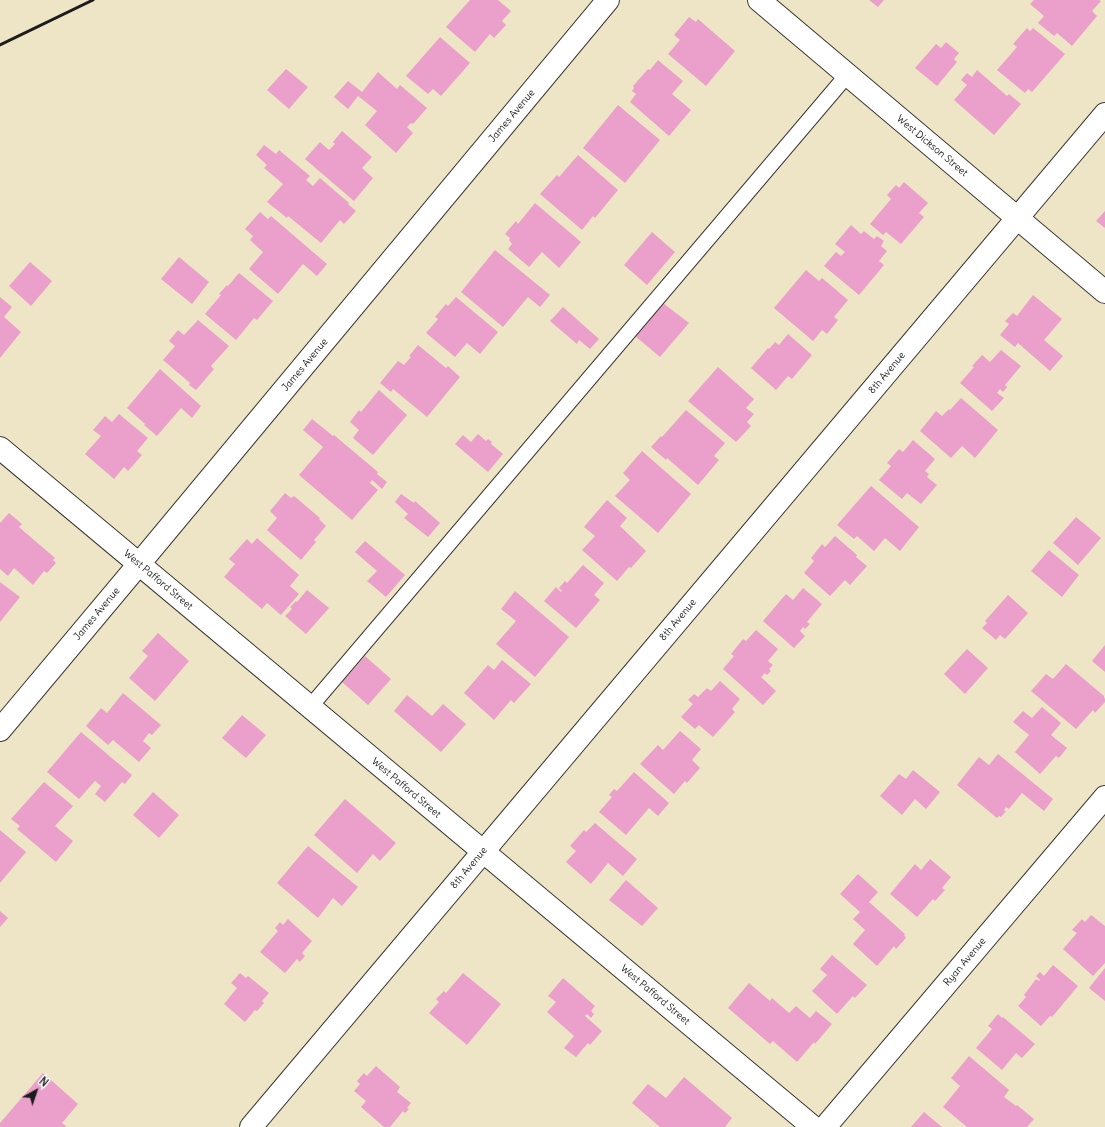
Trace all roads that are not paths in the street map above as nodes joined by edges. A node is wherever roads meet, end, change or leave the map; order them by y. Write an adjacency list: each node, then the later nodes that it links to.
1 (608, 0): 8 (street, James Avenue)
2 (760, 0): 3 (street, West Dickson Street)
3 (848, 74): 5 (street, West Dickson Street); 9 (lane)
4 (1105, 114): 5 (street, 8th Avenue)
5 (1017, 218): 6 (street, West Dickson Street); 12 (street, 8th Avenue)
6 (1105, 292)
7 (0, 448): 8 (street, West Pafford Street)
8 (139, 564): 9 (street, West Pafford Street); 10 (street, James Avenue)
9 (310, 707): 12 (street, West Pafford Street)
10 (0, 730)
11 (1105, 797): 15 (street, Ryan Avenue)
12 (483, 852): 13 (street, 8th Avenue); 14 (street, West Pafford Street)
13 (251, 1127)
14 (813, 1127)
15 (825, 1127)

